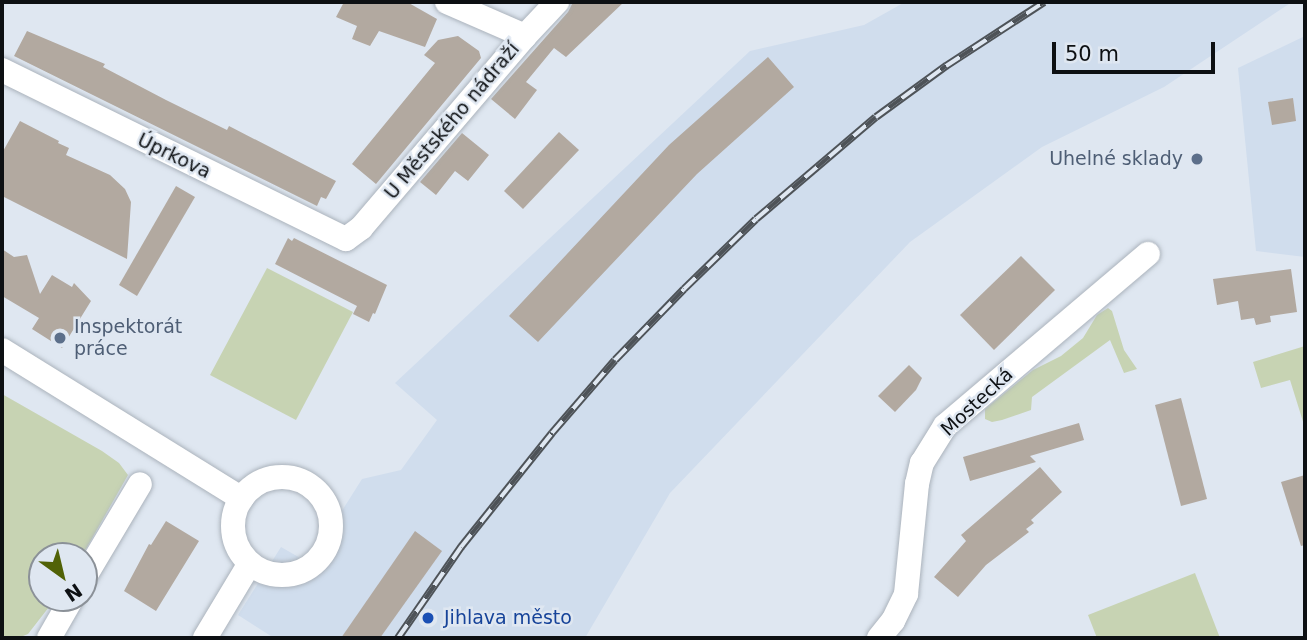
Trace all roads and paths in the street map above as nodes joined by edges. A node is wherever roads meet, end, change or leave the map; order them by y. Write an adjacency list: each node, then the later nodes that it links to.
1 (447, 2): 3 (street)
2 (558, 2): 3 (street, U Městského nádraží)
3 (525, 36): 5 (street, U Městského nádraží)
4 (2, 70): 5 (street, Úprkova)
5 (346, 239)
6 (1148, 254): 15 (street, Mostecká)
7 (2, 350): 9 (street)
8 (140, 484): 10 (street)
9 (242, 499): 11 (street); 11 (street)
10 (98, 554)
11 (257, 568): 13 (street)
12 (64, 612): 14 (street)
13 (211, 630)
14 (48, 638)
15 (879, 638)

